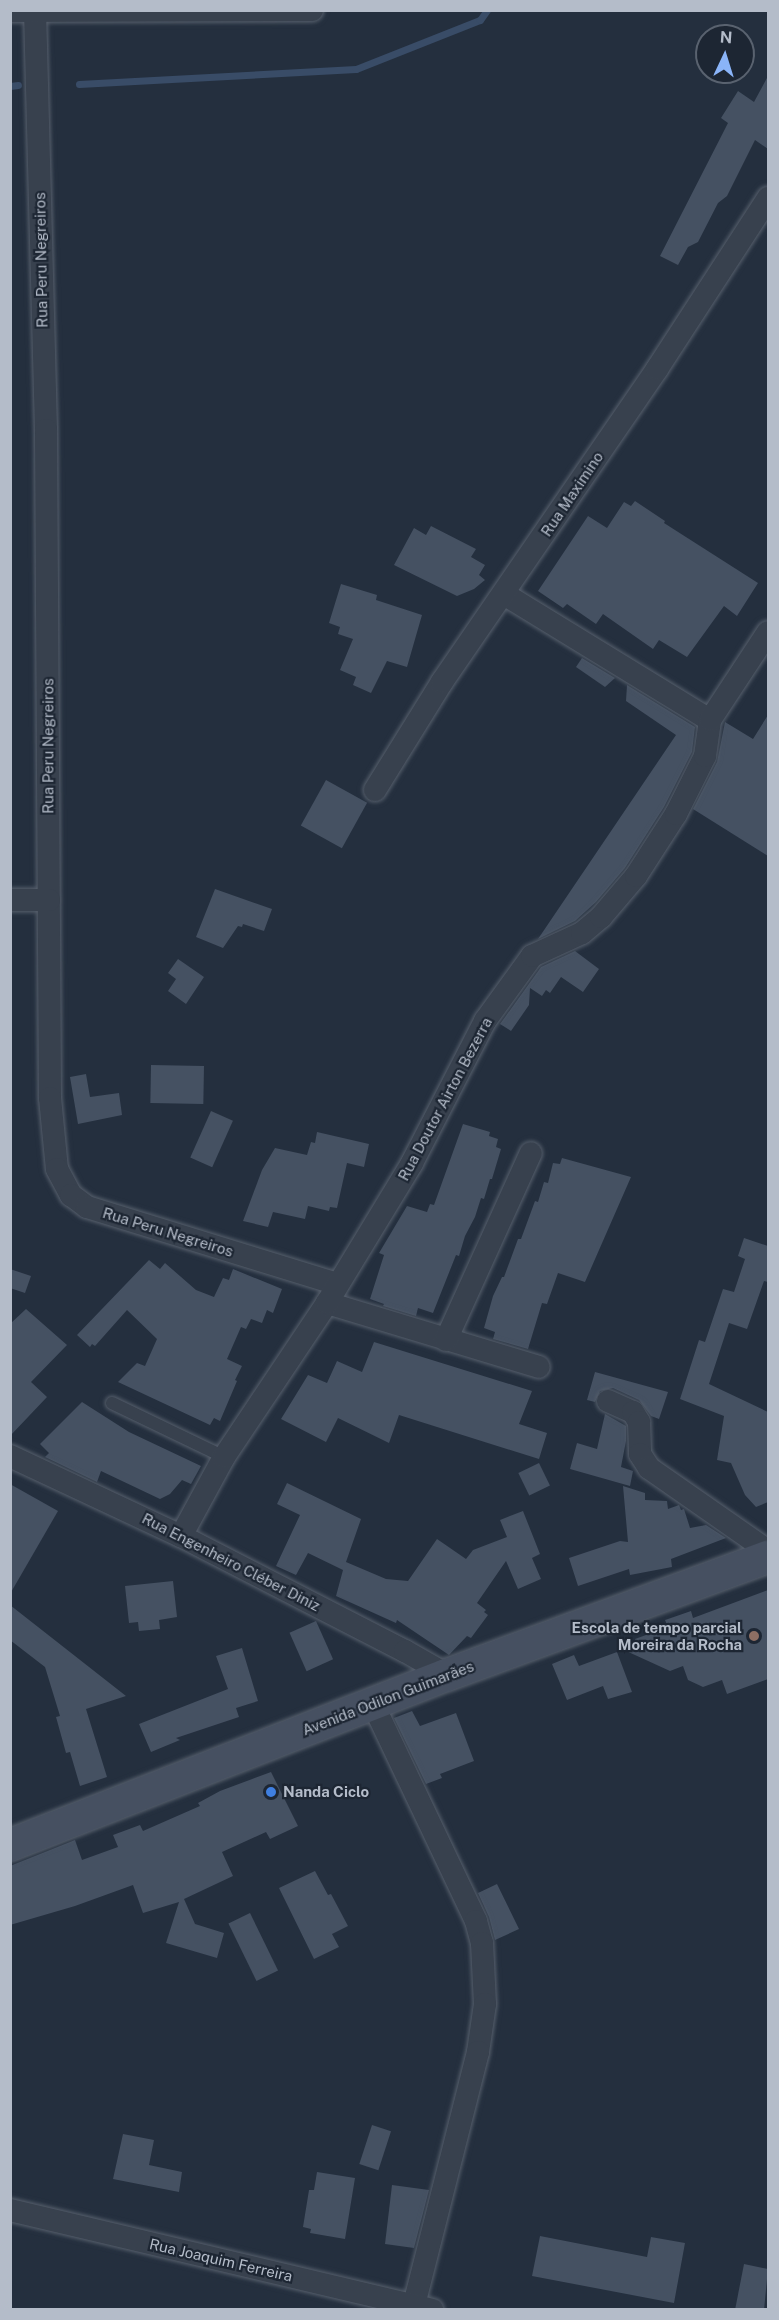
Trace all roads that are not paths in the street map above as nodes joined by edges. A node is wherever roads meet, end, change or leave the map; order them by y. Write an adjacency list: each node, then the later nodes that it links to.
1 (10, 11): 2 (street)
2 (35, 11): 3 (street); 10 (street, Rua Peru Negreiros)
3 (312, 11)
4 (768, 198): 5 (street, Rua Maximino)
5 (504, 594): 7 (street); 8 (street, Rua Maximino)
6 (768, 632): 7 (street, Rua Doutor Airton Bezerra)
7 (710, 720): 12 (street, Rua Doutor Airton Bezerra)
8 (375, 790)
9 (10, 900): 10 (street)
10 (49, 900): 12 (street, Rua Peru Negreiros)
11 (531, 1153): 13 (street)
12 (332, 1293): 13 (street, Rua Peru Negreiros); 18 (street, Rua Doutor Airton Bezerra)
13 (446, 1340): 14 (street, Rua Peru Negreiros)
14 (539, 1367)
15 (608, 1401): 20 (street)
16 (112, 1403): 18 (lane)
17 (10, 1456): 19 (street, Rua Engenheiro Cléber Diniz)
18 (224, 1458): 19 (street, Rua Doutor Airton Bezerra)
19 (181, 1536): 22 (street, Rua Engenheiro Cléber Diniz)
20 (768, 1551)
21 (768, 1557): 22 (street, Avenida Odilon Guimarães)
22 (447, 1676): 23 (street, Avenida Odilon Guimarães)
23 (374, 1704): 24 (street, Avenida Odilon Guimarães); 26 (street)
24 (10, 1845)
25 (10, 2210): 26 (street, Rua Joaquim Ferreira)
26 (423, 2307)

